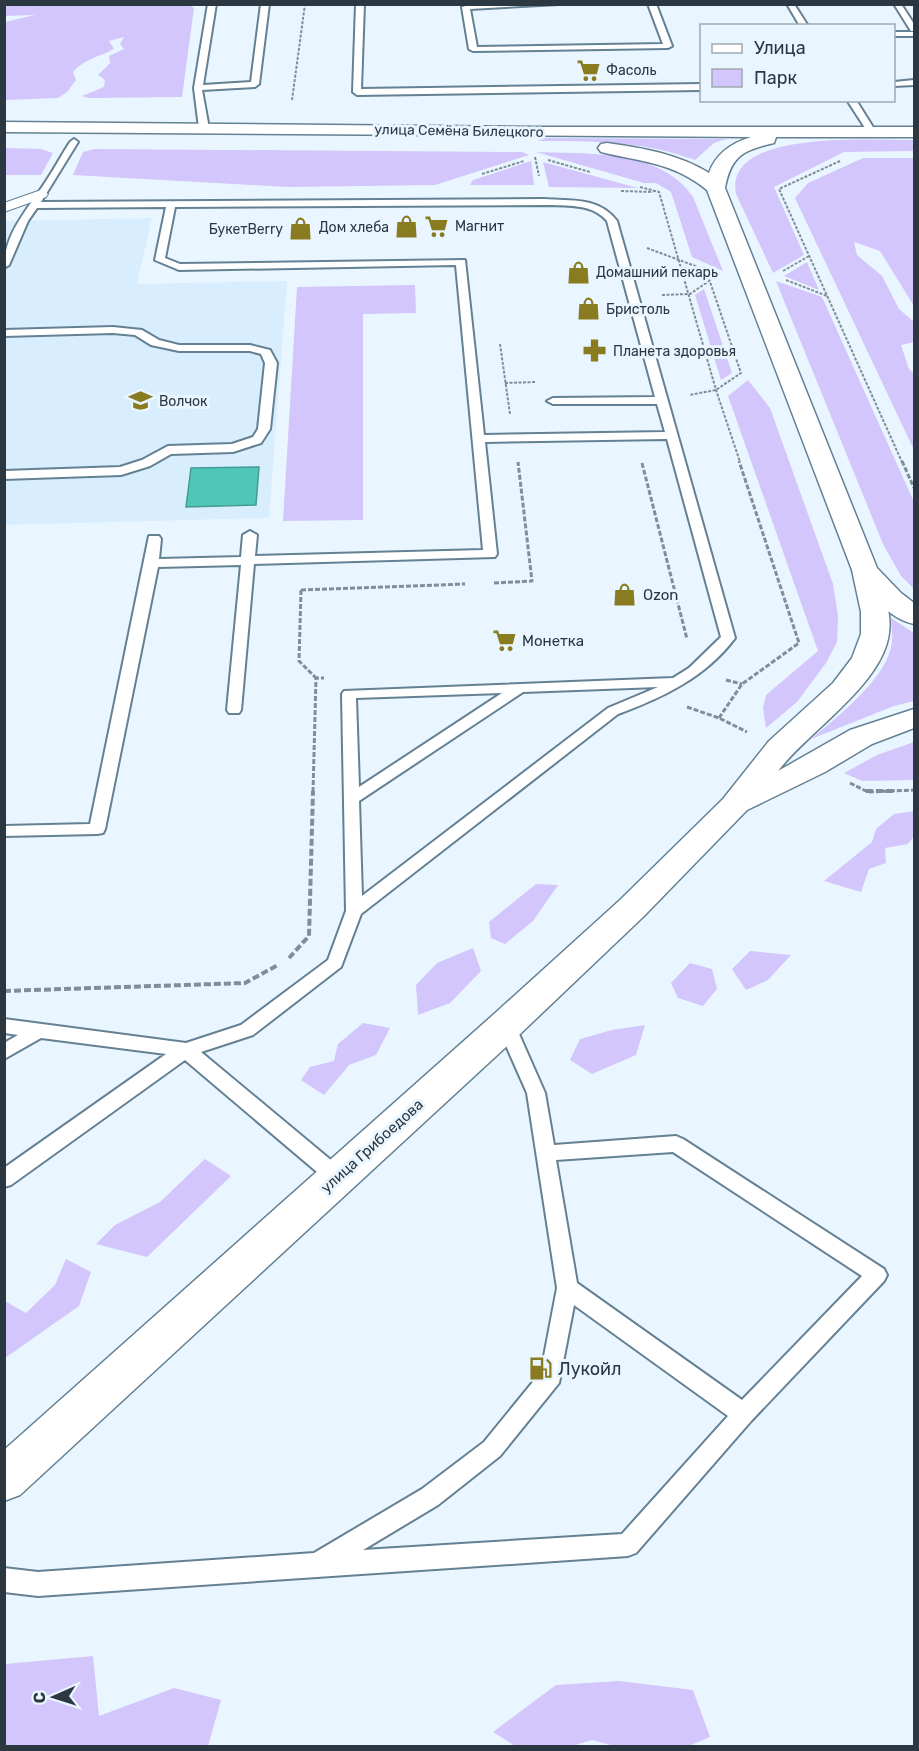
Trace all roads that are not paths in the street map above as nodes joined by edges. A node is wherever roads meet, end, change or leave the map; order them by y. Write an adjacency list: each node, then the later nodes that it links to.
1 (212, 4): 14 (lane)
2 (266, 4): 14 (lane)
3 (360, 4): 13 (lane)
4 (556, 4): 5 (lane)
5 (652, 4)
6 (790, 4): 8 (lane)
7 (897, 4): 9 (lane)
8 (803, 24)
9 (915, 32): 10 (lane)
10 (895, 34)
11 (915, 83): 12 (lane)
12 (895, 84)
13 (700, 87)
14 (198, 88): 17 (lane)
15 (852, 102): 18 (lane)
16 (4, 127): 17 (main road, улица Семёна Билецкого)
17 (203, 128): 20 (main road, улица Семёна Билецкого)
18 (872, 132): 19 (main road, улица Семёна Билецкого); 20 (main road, улица Семёна Билецкого)
19 (915, 132)
20 (827, 133): 23 (main road)
21 (4, 141): 22 (main road, улица Семёна Билецкого)
22 (74, 142): 23 (main road, улица Семёна Билецкого); 24 (lane)
23 (716, 188): 38 (main road)
24 (37, 200): 25 (lane); 26 (street); 27 (lane)
25 (171, 206): 29 (lane); 32 (lane)
26 (4, 208)
27 (4, 266)
28 (4, 333): 33 (lane)
29 (662, 400): 30 (lane); 31 (lane)
30 (553, 401)
31 (670, 435): 32 (lane); 40 (lane)
32 (479, 439): 36 (lane)
33 (4, 475)
34 (250, 535): 36 (lane)
35 (154, 539): 37 (lane)
36 (248, 560): 37 (lane); 42 (lane)
37 (152, 563): 46 (lane)
38 (865, 570): 39 (main road); 45 (main road)
39 (915, 616)
40 (676, 682): 41 (lane); 47 (lane)
41 (520, 687): 44 (lane); 44 (lane)
42 (234, 710)
43 (915, 718): 45 (main road)
44 (352, 799): 47 (lane)
45 (734, 806): 48 (main road, улица Грибоедова)
46 (4, 831)
47 (354, 911): 51 (lane)
48 (506, 1025): 53 (lane); 54 (main road, улица Грибоедова)
49 (4, 1026): 50 (lane)
50 (36, 1032): 51 (lane); 52 (lane)
51 (186, 1050): 54 (lane); 55 (lane)
52 (4, 1052)
53 (545, 1153): 56 (lane); 57 (lane)
54 (337, 1177): 58 (main road, улица Грибоедова)
55 (4, 1179)
56 (567, 1287): 57 (lane); 59 (lane)
57 (743, 1414): 59 (lane)
58 (4, 1480)
59 (317, 1564): 60 (lane)
60 (4, 1580)

